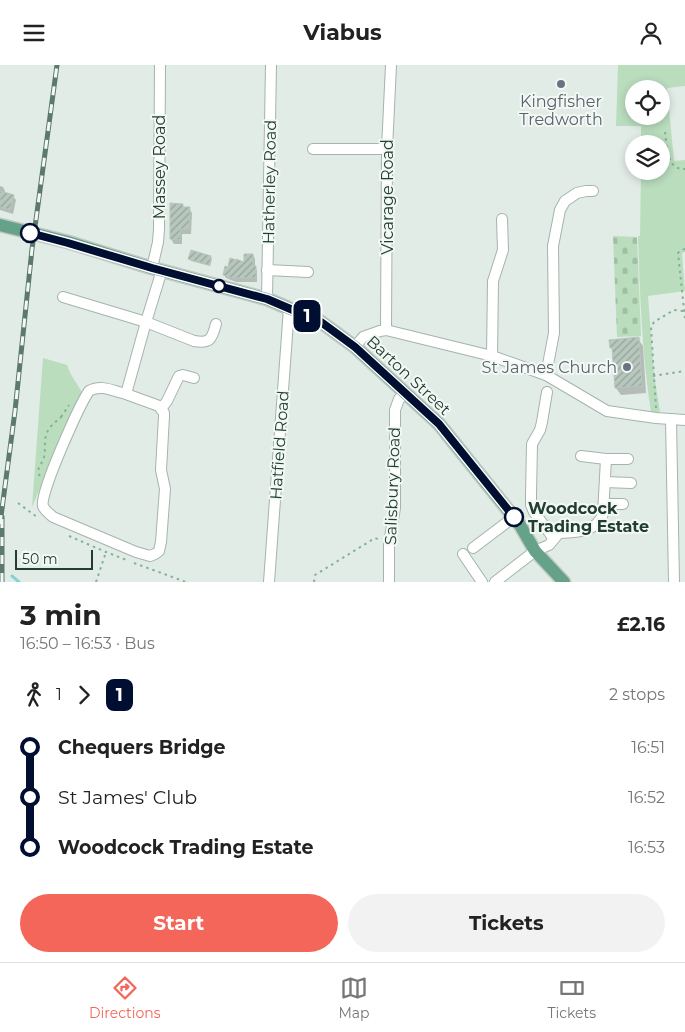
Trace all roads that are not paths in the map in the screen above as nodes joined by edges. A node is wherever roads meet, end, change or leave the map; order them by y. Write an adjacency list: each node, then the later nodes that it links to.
1 (160, 65): 9 (street, Massey Road)
2 (270, 65): 10 (street, Hatherley Road)
3 (391, 65): 5 (street, Vicarage Road)
4 (312, 149): 5 (street)
5 (387, 149): 17 (street, Vicarage Road)
6 (593, 191): 20 (street)
7 (502, 219): 19 (street)
8 (0, 225): 9 (main road, Barton Street)
9 (157, 269): 13 (main road, Barton Street); 15 (street, Massey Road)
10 (267, 269): 11 (street); 13 (street, Hatherley Road)
11 (308, 271)
12 (63, 297): 15 (street)
13 (267, 299): 14 (main road, Barton Street)
14 (288, 308): 18 (main road, Barton Street); 40 (street, Hatfield Road)
15 (146, 322): 16 (street); 24 (street, Massey Road)
16 (216, 324)
17 (386, 330): 18 (street); 19 (street)
18 (355, 347): 23 (main road, Barton Street)
19 (492, 356): 20 (street)
20 (546, 375): 26 (street)
21 (194, 378): 25 (street)
22 (547, 392): 36 (street)
23 (405, 393): 35 (main road, Barton Street); 41 (street, Salisbury Road)
24 (126, 395): 25 (street); 25 (street)
25 (161, 409)
26 (671, 419): 27 (street); 45 (street)
27 (685, 420)
28 (581, 456): 29 (street)
29 (606, 459): 30 (street); 31 (street)
30 (628, 459)
31 (606, 482): 32 (street); 33 (street)
32 (631, 483)
33 (604, 504): 34 (street); 36 (street)
34 (623, 504)
35 (514, 517): 37 (street); 38 (main road, Barton Street)
36 (554, 539): 38 (street)
37 (473, 548)
38 (535, 551): 43 (street); 44 (main road, Barton Street)
39 (463, 554): 42 (street)
40 (269, 582)
41 (389, 582)
42 (482, 582)
43 (495, 582)
44 (564, 582)
45 (674, 582)

